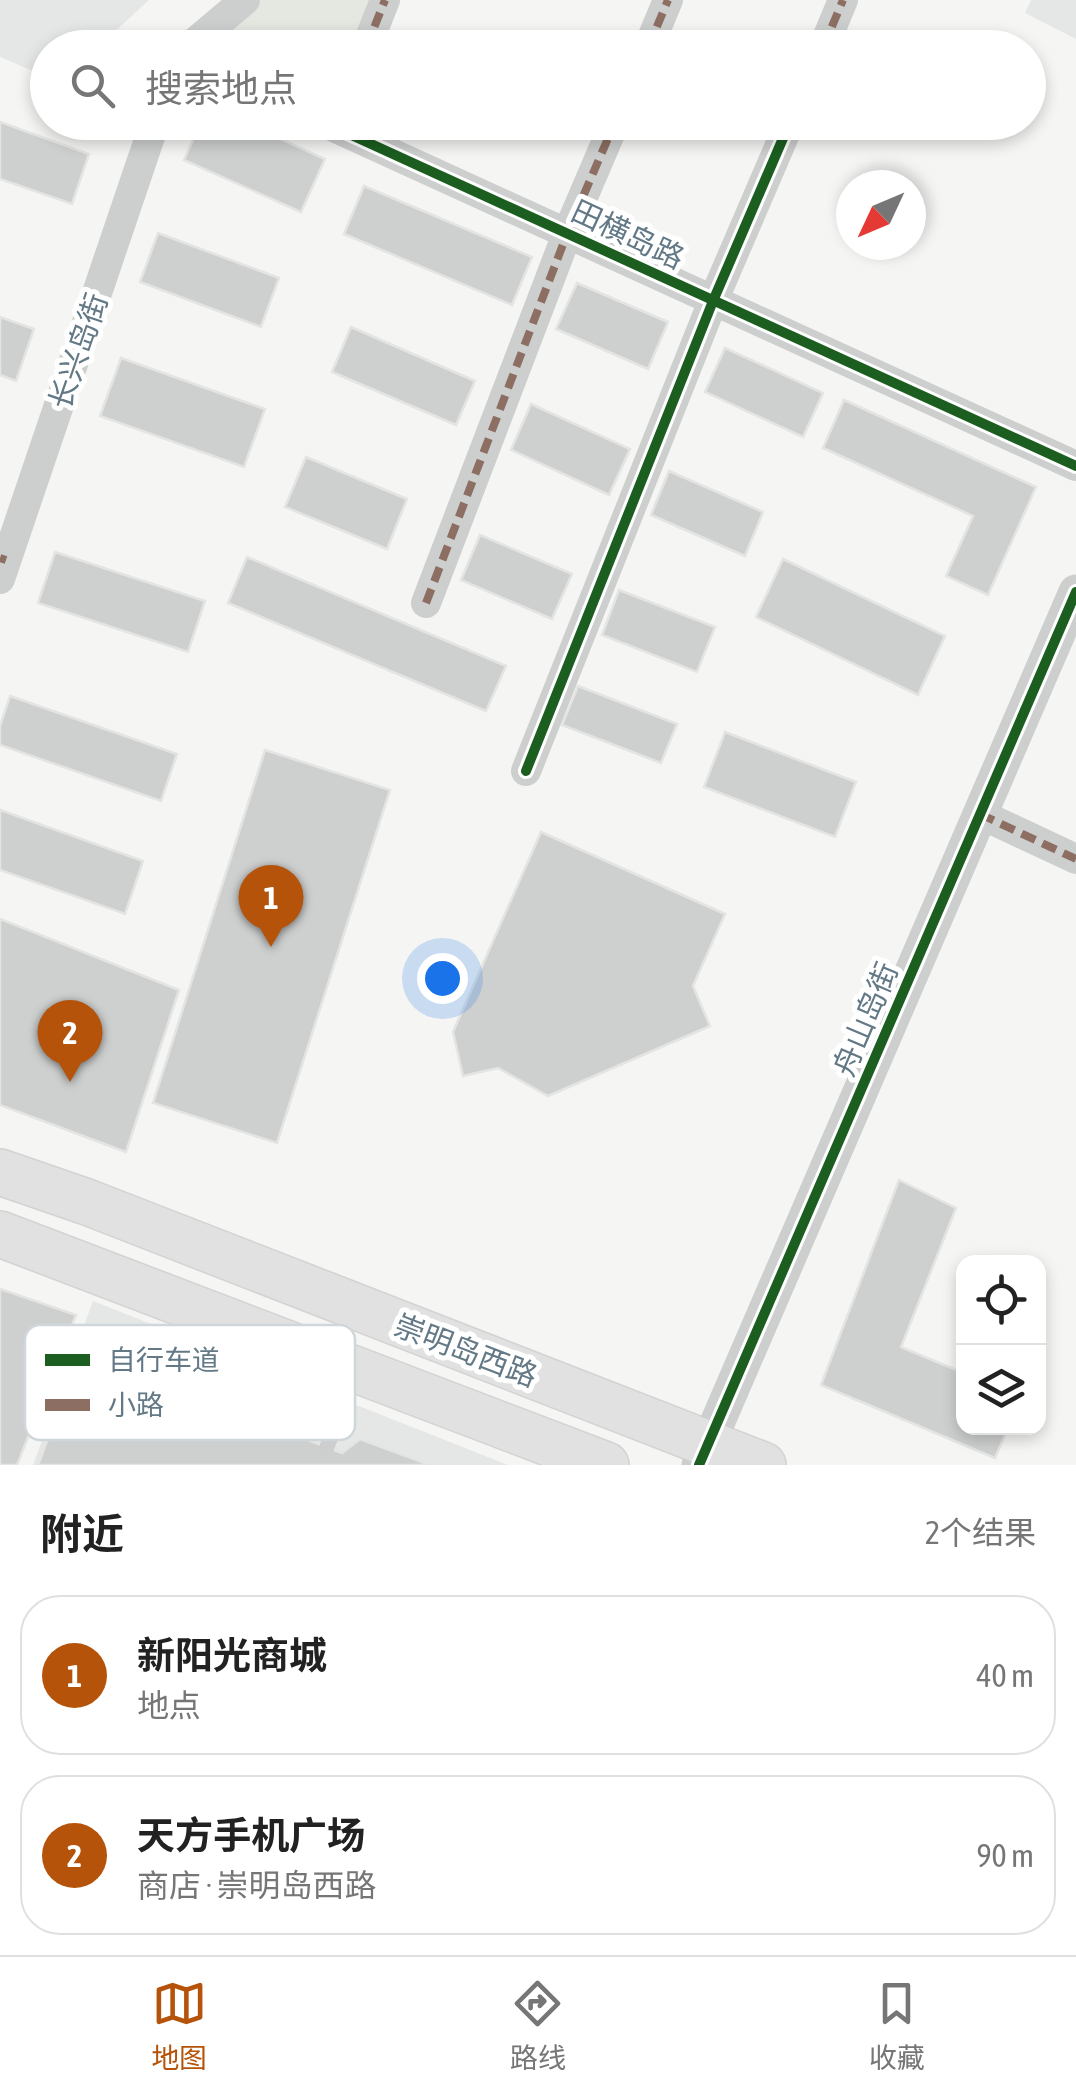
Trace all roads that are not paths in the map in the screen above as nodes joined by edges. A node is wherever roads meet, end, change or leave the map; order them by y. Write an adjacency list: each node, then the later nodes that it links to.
1 (245, 0): 5 (street)
2 (385, 0): 6 (street)
3 (668, 0): 7 (street)
4 (843, 0): 8 (street)
5 (209, 30)
6 (373, 30)
7 (656, 30)
8 (830, 30)
9 (150, 140): 16 (street, 长兴岛街)
10 (365, 140): 13 (street, 田横岛路)
11 (607, 140): 13 (street)
12 (782, 140): 14 (street)
13 (567, 234): 14 (street, 田横岛路); 18 (street)
14 (713, 301): 15 (street, 田横岛路); 19 (street)
15 (1076, 466)
16 (2, 566)
17 (1076, 592): 20 (street, 舟山岛街)
18 (426, 603)
19 (526, 771)
20 (980, 814): 21 (street); 28 (street, 舟山岛街)
21 (1076, 859)
22 (0, 1172): 28 (main road, 崇明岛西路)
23 (0, 1234): 24 (main road, 崇明岛西路)
24 (236, 1325)
25 (356, 1371): 29 (main road, 崇明岛西路)
26 (330, 1440): 27 (lane)
27 (327, 1448)
28 (704, 1455): 30 (main road, 崇明岛西路)
29 (606, 1465)
30 (763, 1465)

